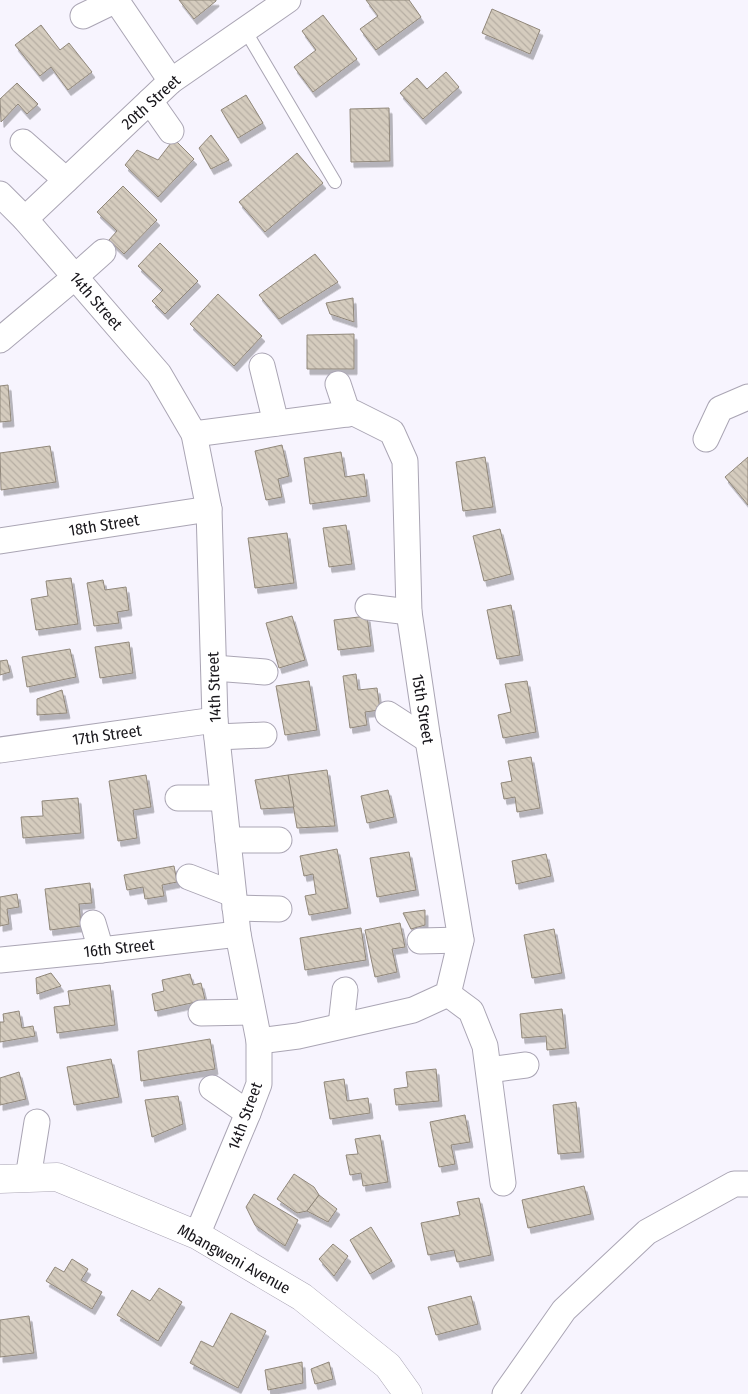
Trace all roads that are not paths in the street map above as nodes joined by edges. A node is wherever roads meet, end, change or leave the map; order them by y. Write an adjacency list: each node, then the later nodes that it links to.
1 (116, 0): 3 (street); 5 (street)
2 (288, 0): 4 (street, 20th Street)
3 (84, 16)
4 (245, 30): 5 (street, 20th Street); 10 (lane)
5 (171, 81): 6 (street, 20th Street)
6 (150, 101): 7 (street); 9 (street, 20th Street)
7 (171, 130)
8 (23, 142): 9 (street)
9 (66, 180): 12 (street, 20th Street)
10 (335, 182)
11 (0, 194): 12 (street, 14th Street)
12 (25, 219): 14 (street, 14th Street)
13 (103, 252): 14 (street)
14 (75, 277): 15 (street); 21 (street, 14th Street)
15 (0, 340)
16 (262, 366): 20 (street)
17 (338, 384): 19 (street)
18 (748, 397): 22 (street)
19 (348, 414): 20 (street, 15th Street); 26 (street, 15th Street)
20 (276, 423): 21 (street, 15th Street)
21 (194, 434): 23 (street, 14th Street)
22 (706, 439)
23 (209, 509): 24 (street, 18th Street); 27 (street, 14th Street)
24 (0, 541)
25 (368, 607): 26 (street)
26 (409, 612): 32 (street, 15th Street)
27 (214, 668): 28 (street); 30 (street, 14th Street)
28 (265, 672)
29 (388, 714): 32 (street)
30 (216, 728): 31 (street, 17th Street); 33 (street, 17th Street); 35 (street, 14th Street)
31 (264, 735)
32 (428, 740): 43 (street, 15th Street)
33 (0, 750)
34 (178, 798): 35 (street)
35 (223, 798): 36 (street, 14th Street)
36 (228, 840): 37 (street); 39 (street, 14th Street)
37 (279, 840)
38 (189, 877): 39 (street)
39 (234, 901): 40 (street); 42 (street, 14th Street)
40 (279, 909)
41 (93, 923): 45 (street)
42 (238, 934): 45 (street, 16th Street); 49 (street, 14th Street)
43 (461, 940): 44 (street); 48 (street, 15th Street)
44 (420, 941)
45 (101, 950): 46 (street, 16th Street)
46 (0, 960)
47 (345, 990): 51 (street)
48 (448, 994): 51 (street); 54 (street)
49 (252, 1012): 50 (street); 52 (street, 14th Street)
50 (201, 1013)
51 (341, 1026): 52 (street)
52 (259, 1041): 56 (street, 14th Street)
53 (526, 1065): 54 (street)
54 (489, 1070): 60 (street)
55 (212, 1088): 56 (street)
56 (248, 1113): 62 (street, 14th Street)
57 (37, 1122): 58 (street)
58 (28, 1178): 59 (street, Mbangweni Avenue); 62 (street, Mbangweni Avenue)
59 (0, 1180)
60 (503, 1183)
61 (748, 1184): 64 (street)
62 (197, 1235): 63 (street, Mbangweni Avenue)
63 (408, 1394)
64 (505, 1394)

